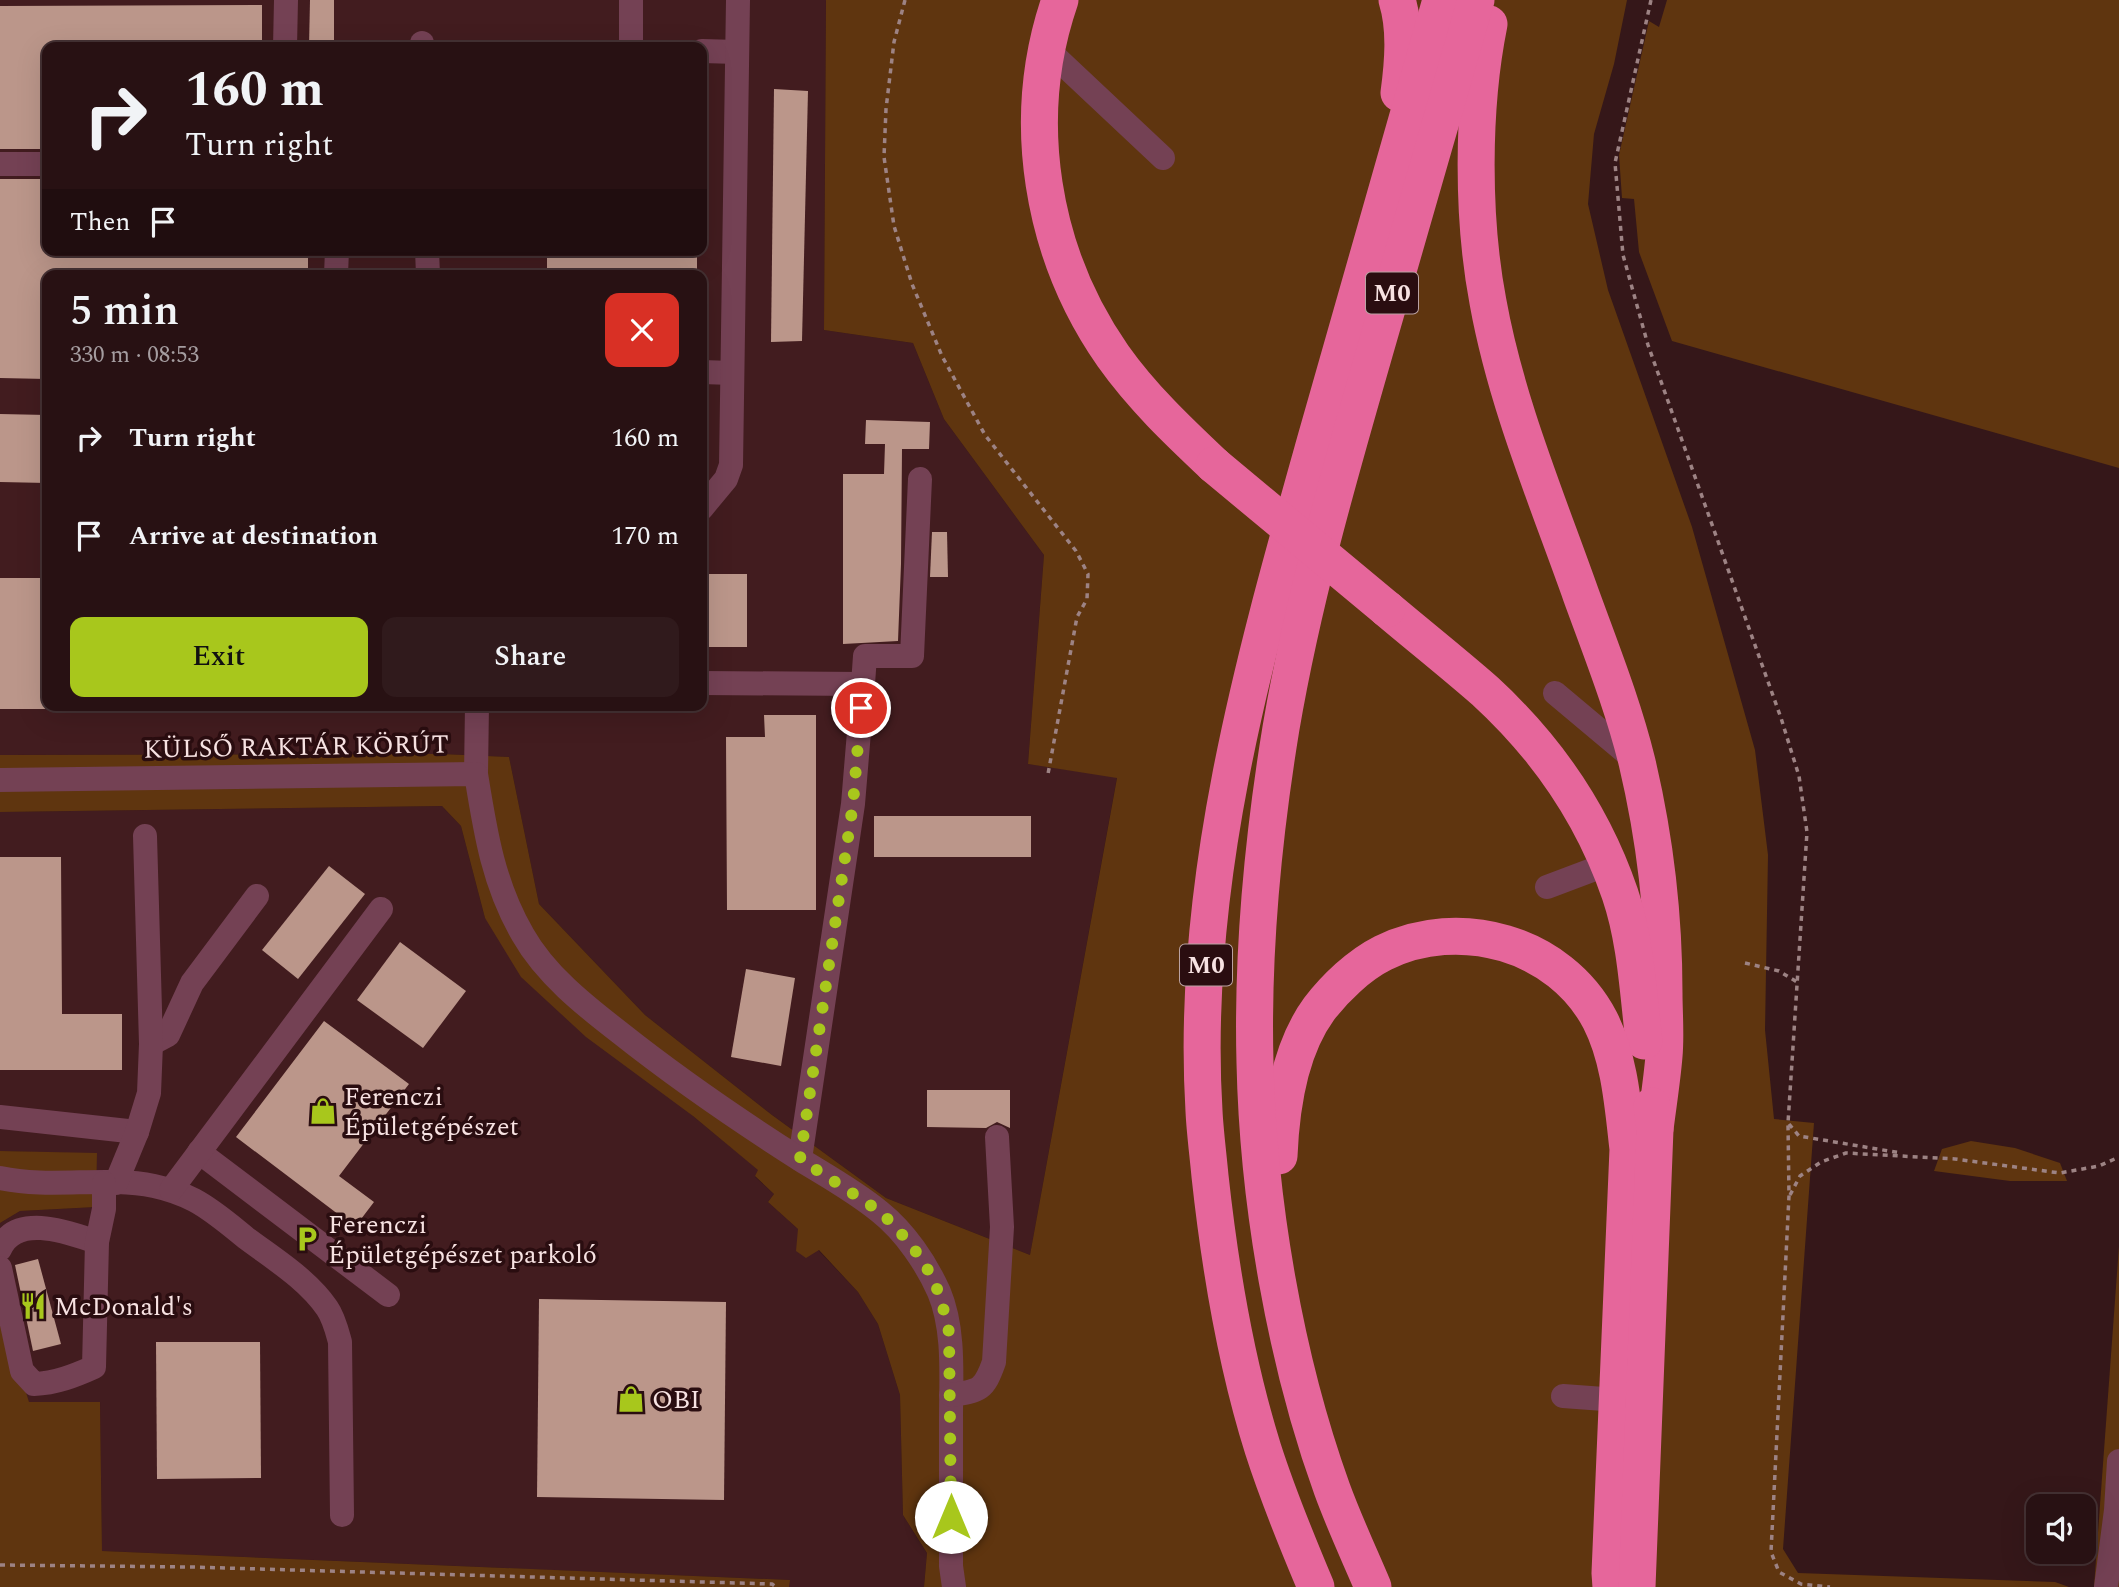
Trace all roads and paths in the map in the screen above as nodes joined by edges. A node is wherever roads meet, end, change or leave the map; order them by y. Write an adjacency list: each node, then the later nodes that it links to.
1 (286, 0): 11 (street)
2 (631, 0): 12 (street)
3 (738, 0): 15 (street)
4 (905, 0): 30 (path)
5 (1060, 0): 13 (highway)
6 (1397, 0): 19 (highway)
7 (1441, 0): 19 (highway, M0)
8 (1476, 0): 57 (highway, M0)
9 (1494, 0): 28 (highway)
10 (1651, 0): 38 (path)
11 (285, 42)
12 (631, 42)
13 (1047, 49): 16 (street); 33 (highway, bridge)
14 (707, 51): 15 (street)
15 (737, 52): 21 (street)
16 (1163, 158)
17 (0, 164): 18 (street)
18 (42, 164)
19 (1385, 193): 69 (highway, M0)
20 (707, 372): 21 (street)
21 (732, 373): 23 (street)
22 (920, 479): 25 (street)
23 (707, 502)
24 (707, 682): 25 (street)
25 (863, 684): 48 (street)
26 (1555, 693): 28 (street)
27 (477, 711): 29 (street)
28 (1636, 761): 44 (highway)
29 (476, 774): 31 (street, KÜLSŐ RAKTÁR KÖRÚT); 48 (street, KÜLSŐ RAKTÁR KÖRÚT)
30 (1048, 774)
31 (0, 780)
32 (145, 836): 39 (street)
33 (1608, 864): 34 (street); 44 (highway)
34 (1547, 887)
35 (257, 896): 39 (street)
36 (381, 909): 45 (street)
37 (1745, 963): 38 (path)
38 (1797, 982): 41 (path)
39 (151, 1045): 42 (street)
40 (0, 1117): 42 (street)
41 (1788, 1123): 46 (path); 53 (path)
42 (137, 1132): 50 (street)
43 (997, 1137): 59 (street)
44 (1642, 1139): 57 (highway); 61 (highway); 67 (highway)
45 (200, 1152): 51 (street); 58 (street)
46 (1924, 1157): 47 (path); 53 (path)
47 (2119, 1157)
48 (800, 1159): 59 (street, KÜLSŐ RAKTÁR KÖRÚT)
49 (12, 1180): 50 (street); 52 (street)
50 (110, 1183): 51 (street); 54 (street)
51 (171, 1190): 64 (street)
52 (0, 1192)
53 (1789, 1196): 71 (path)
54 (97, 1242): 55 (street); 56 (street)
55 (0, 1249)
56 (0, 1268)
57 (1278, 1287): 70 (highway, M0)
58 (388, 1295)
59 (951, 1395): 66 (street, KÜLSŐ RAKTÁR KÖRÚT)
60 (1563, 1396): 61 (street)
61 (1618, 1400): 67 (highway)
62 (2119, 1461): 63 (street)
63 (2118, 1510): 72 (street)
64 (342, 1514)
65 (0, 1565): 68 (path)
66 (951, 1580)
67 (1626, 1580)
68 (773, 1586)
69 (1316, 1587)
70 (1373, 1587)
71 (1830, 1587)
72 (2106, 1587)

